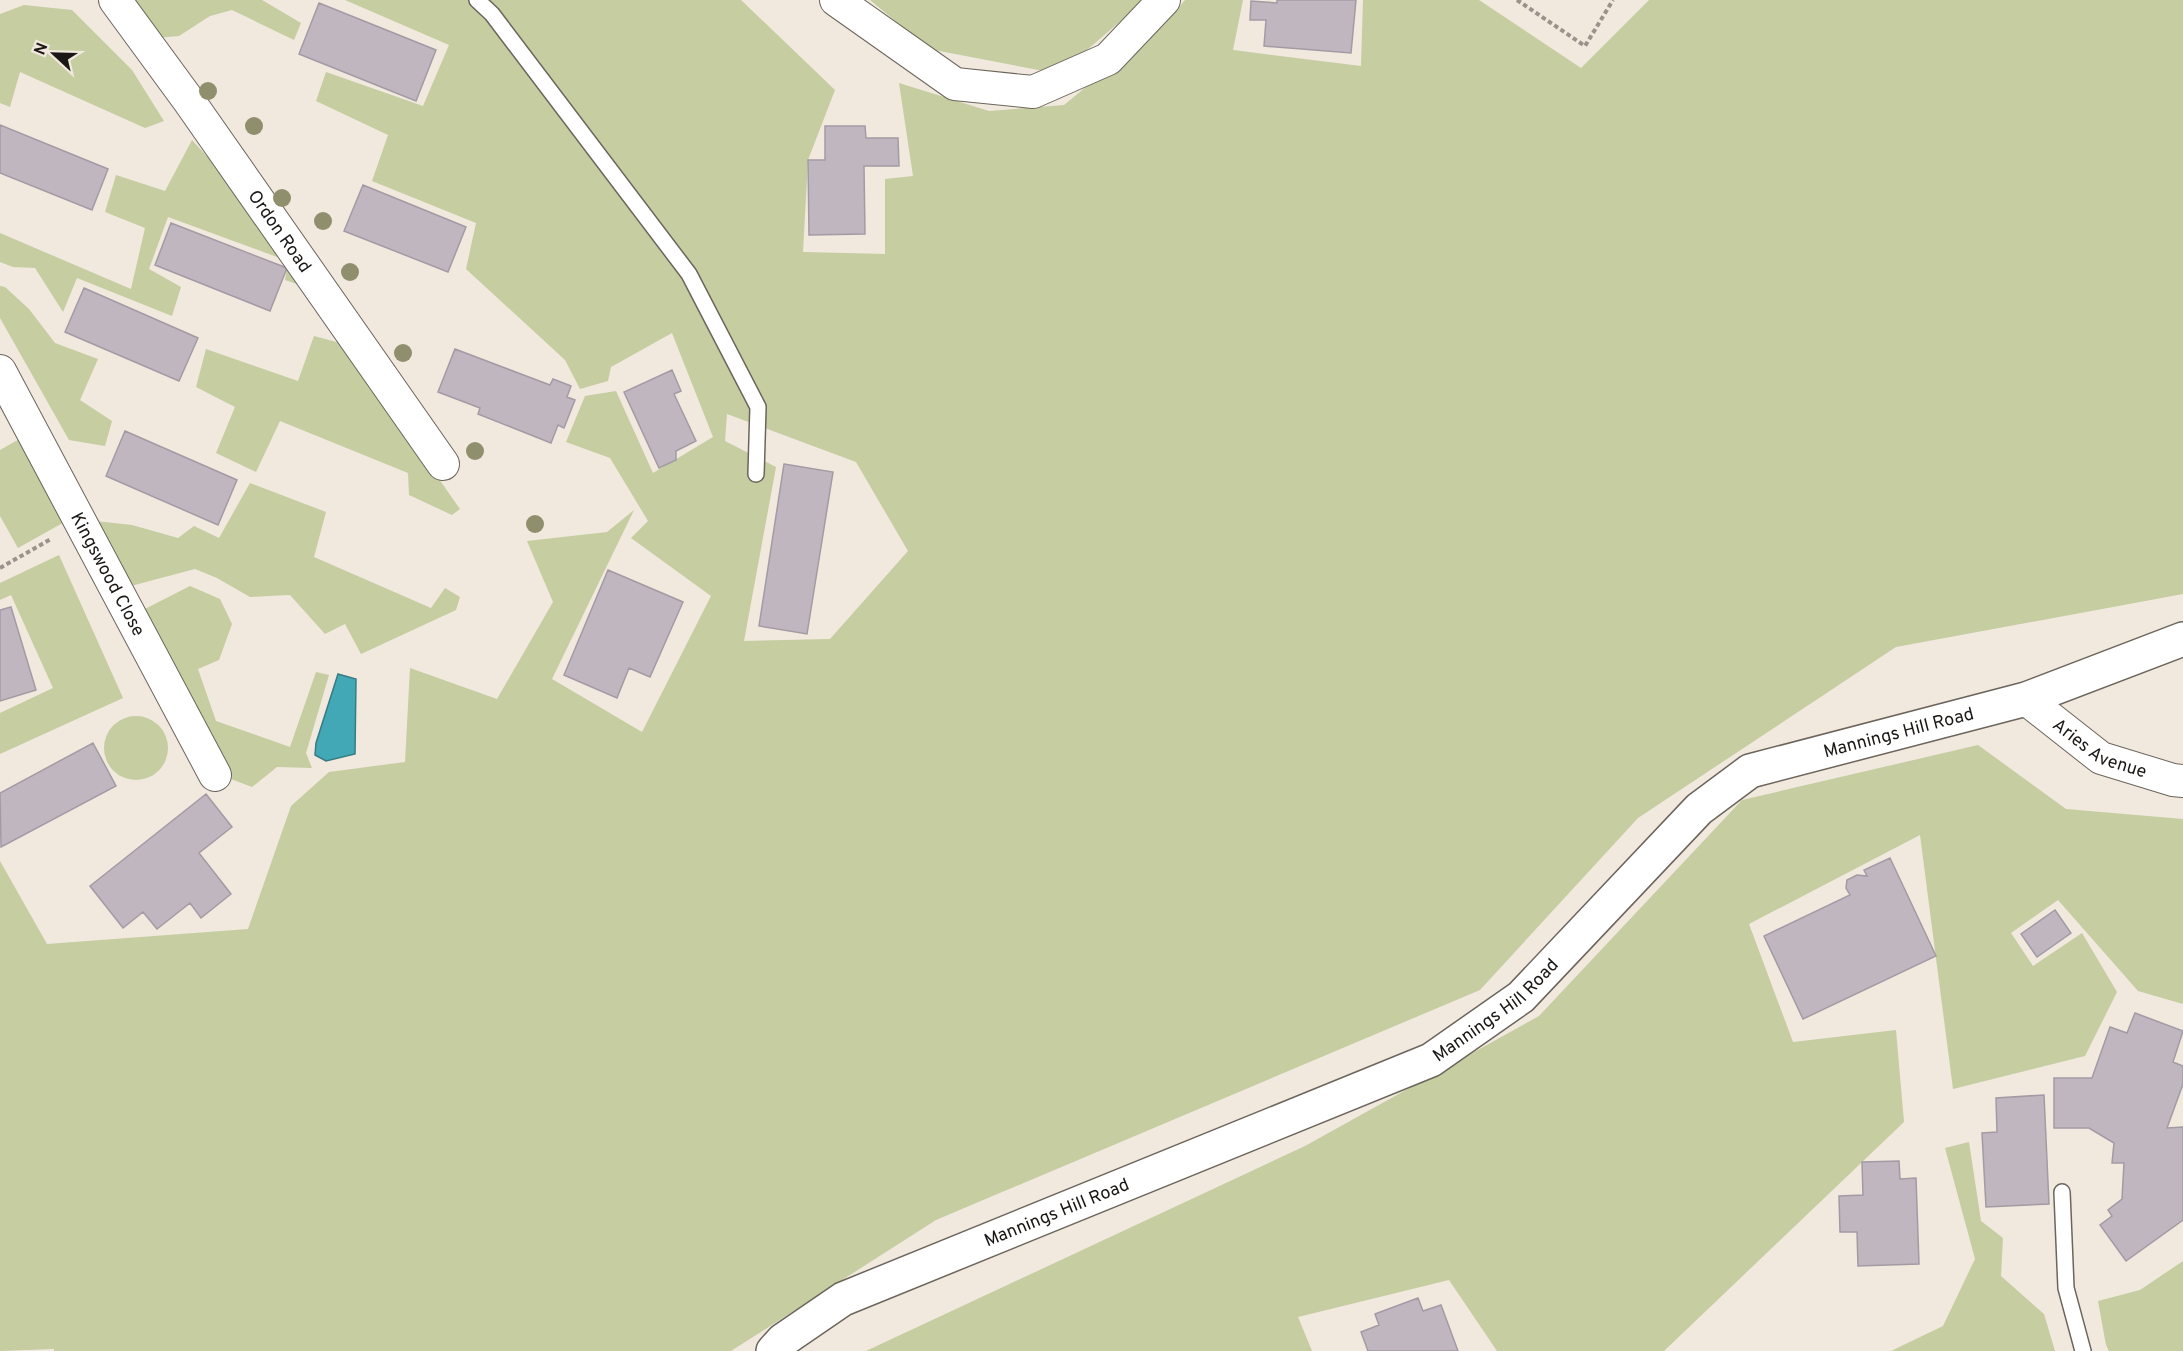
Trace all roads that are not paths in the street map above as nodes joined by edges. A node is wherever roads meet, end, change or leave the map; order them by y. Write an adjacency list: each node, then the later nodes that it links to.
1 (116, 0): 6 (street, Ordon Road)
2 (477, 0): 7 (lane)
3 (836, 0): 4 (street)
4 (1164, 0)
5 (0, 371): 10 (street, Kingswood Close)
6 (443, 464)
7 (756, 474)
8 (2183, 639): 9 (main road, Mannings Hill Road)
9 (2026, 699): 11 (street, Aries Avenue); 13 (main road, Mannings Hill Road)
10 (215, 775)
11 (2183, 781)
12 (2062, 1192): 14 (lane)
13 (773, 1351)
14 (2083, 1351)

